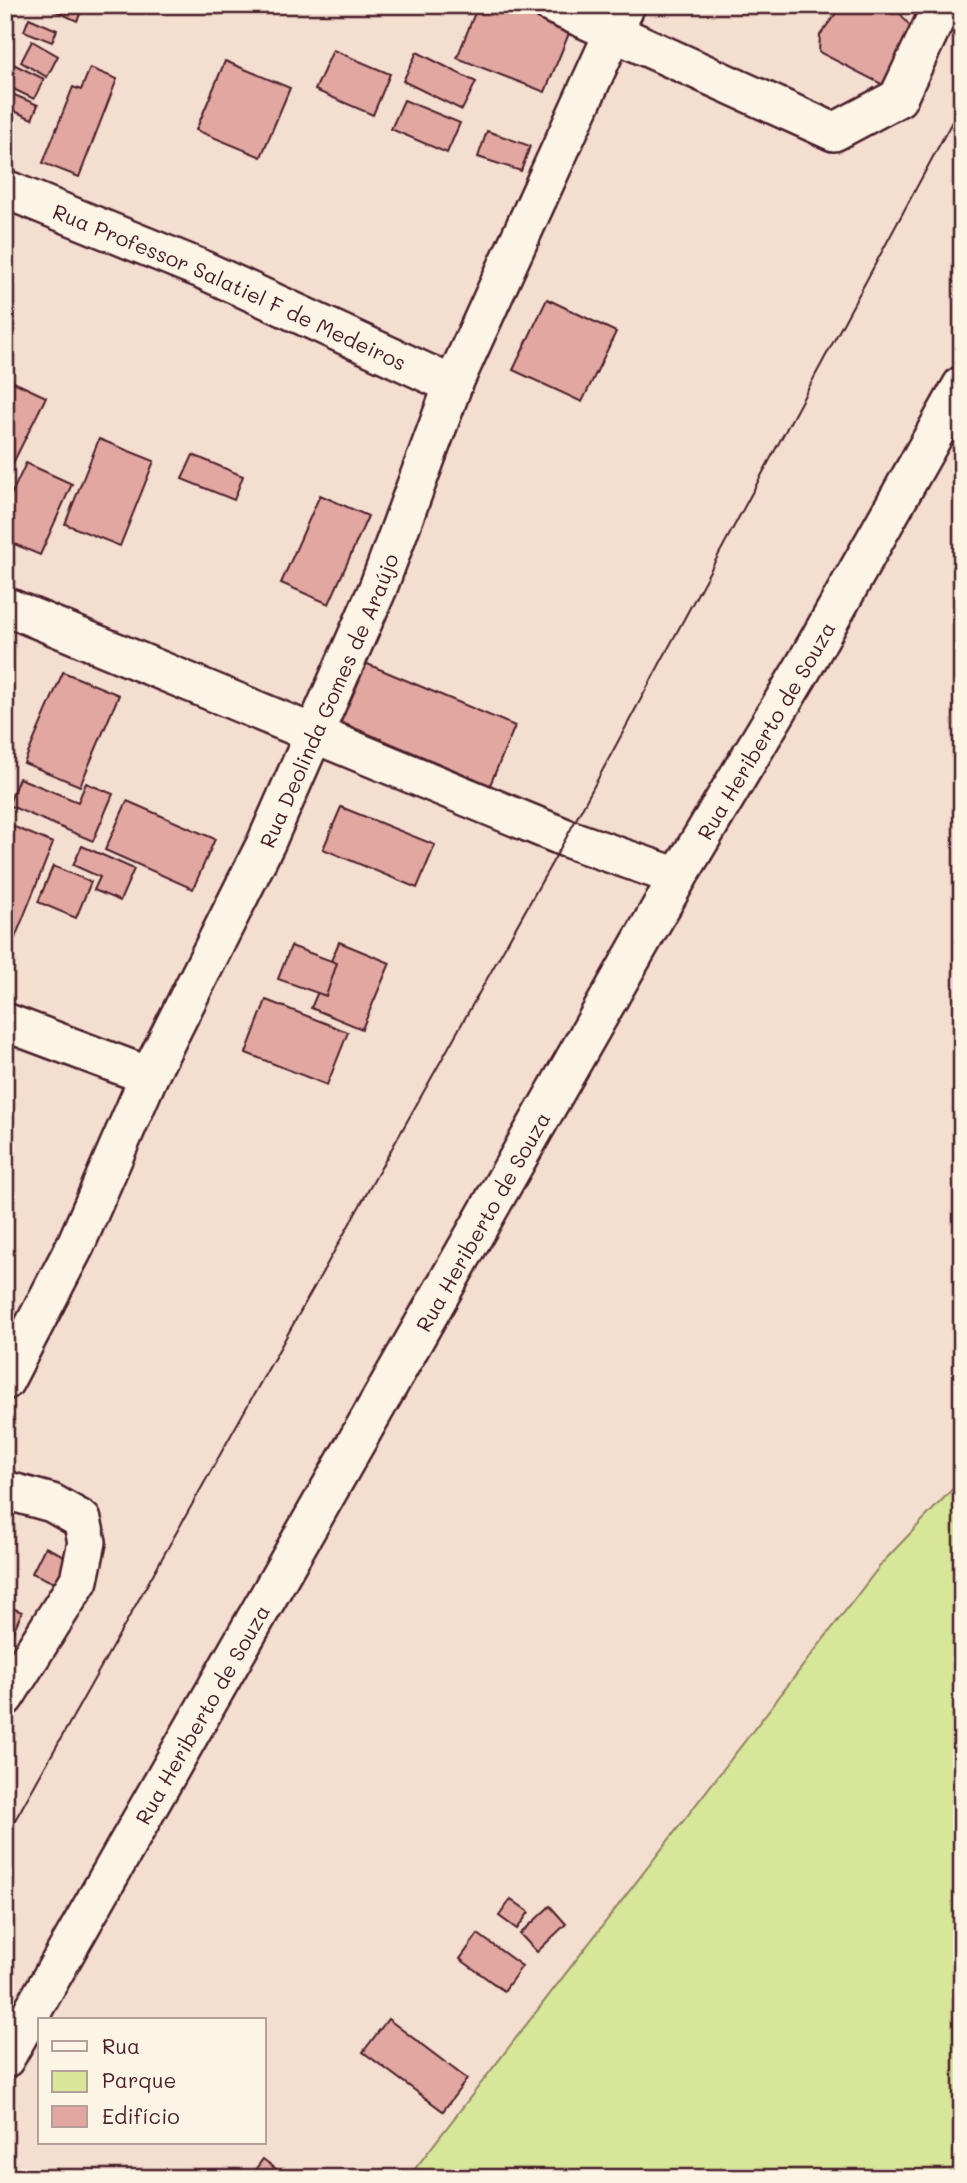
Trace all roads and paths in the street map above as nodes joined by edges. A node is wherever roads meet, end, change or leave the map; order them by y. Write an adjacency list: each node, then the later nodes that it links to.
1 (553, 5): 3 (street)
2 (942, 5): 3 (street)
3 (619, 19): 5 (street, Rua Deolinda Gomes de Araújo)
4 (5, 189): 5 (street, Rua Professor Salatiel F de Medeiros)
5 (453, 385): 8 (street, Rua Deolinda Gomes de Araújo)
6 (962, 385): 9 (street, Rua Heriberto de Souza)
7 (5, 606): 8 (street)
8 (314, 734): 9 (street); 11 (street, Rua Deolinda Gomes de Araújo)
9 (678, 877): 15 (street, Rua Heriberto de Souza)
10 (5, 1023): 11 (street)
11 (149, 1076): 12 (street, Rua Deolinda Gomes de Araújo)
12 (5, 1381)
13 (5, 1490): 14 (street)
14 (5, 1697)
15 (5, 2059)

